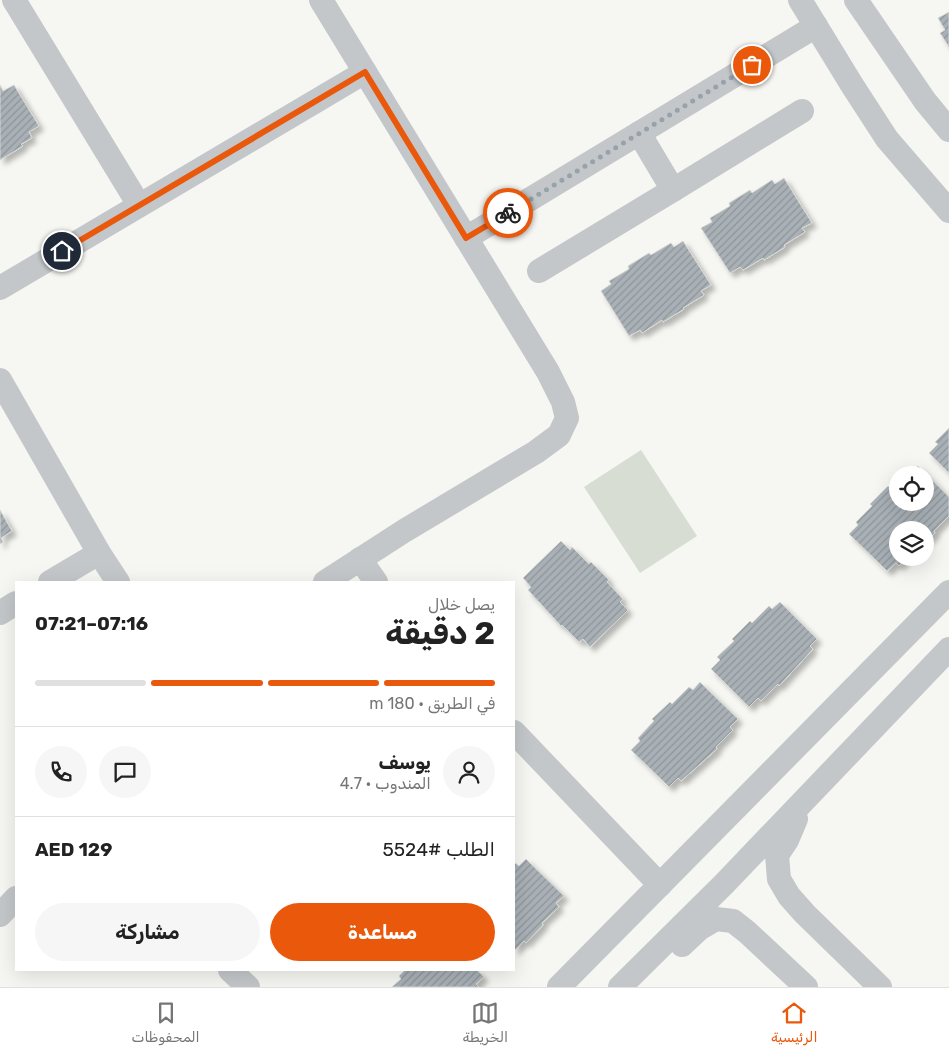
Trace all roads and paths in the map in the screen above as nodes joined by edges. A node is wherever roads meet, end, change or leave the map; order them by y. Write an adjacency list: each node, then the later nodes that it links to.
1 (321, 0): 6 (street)
2 (800, 0): 5 (street)
3 (860, 1): 7 (street)
4 (20, 2): 12 (street)
5 (816, 26): 10 (street); 13 (street)
6 (365, 72): 12 (street); 14 (street)
7 (941, 106): 9 (street)
8 (802, 111): 11 (street)
9 (949, 130)
10 (639, 133): 11 (street); 14 (street)
11 (673, 190): 15 (street)
12 (139, 205): 16 (street)
13 (949, 211)
14 (466, 238): 19 (street)
15 (539, 271)
16 (0, 288)
17 (0, 380): 18 (street)
18 (99, 553): 20 (street); 21 (street)
19 (360, 559): 22 (street); 23 (street)
20 (52, 581)
21 (117, 581)
22 (327, 581)
23 (375, 581)
24 (949, 592): 30 (street)
25 (15, 604): 26 (street)
26 (0, 613)
27 (949, 649): 29 (street)
28 (515, 733): 30 (street)
29 (803, 802): 34 (street); 38 (street)
30 (660, 885): 36 (street)
31 (15, 899): 32 (street)
32 (0, 915)
33 (231, 971): 35 (street)
34 (625, 982): 37 (street)
35 (248, 987)
36 (559, 987)
37 (806, 987)
38 (880, 987)

